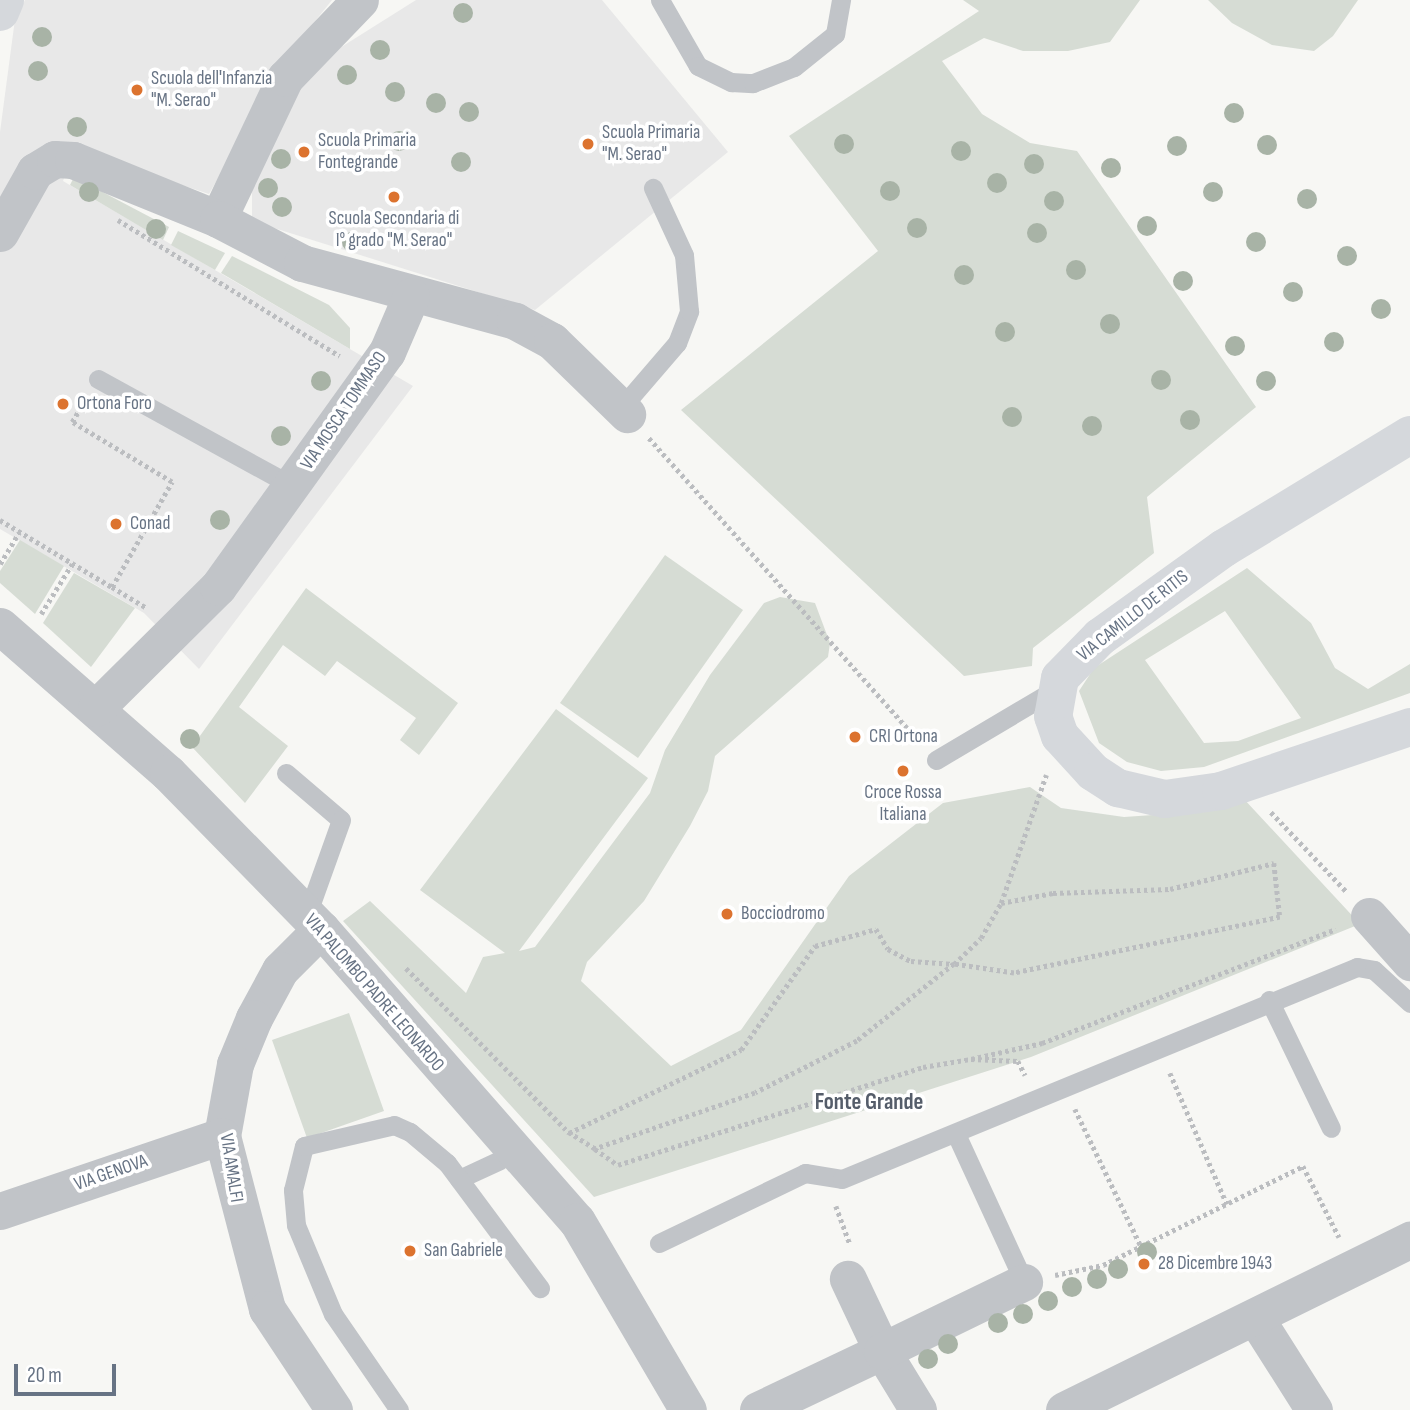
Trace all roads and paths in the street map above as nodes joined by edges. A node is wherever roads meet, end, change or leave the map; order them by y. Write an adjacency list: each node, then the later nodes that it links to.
1 (5, 0): 5 (street)
2 (360, 0): 8 (street)
3 (660, 0): 4 (lane)
4 (841, 0)
5 (0, 12)
6 (653, 188): 13 (lane)
7 (106, 212): 11 (path)
8 (218, 219): 9 (street); 10 (street)
9 (0, 233)
10 (411, 296): 13 (street); 15 (street, VIA MOSCA TOMMASO)
11 (347, 360)
12 (98, 379): 15 (lane); 20 (path)
13 (624, 411): 28 (path)
14 (1410, 435): 24 (street, VIA CAMILLO DE RITIS)
15 (293, 486): 25 (street, VIA MOSCA TOMMASO)
16 (0, 520): 17 (path)
17 (19, 532): 18 (path); 19 (path)
18 (0, 564)
19 (72, 564): 20 (path); 22 (path)
20 (112, 587): 21 (path)
21 (154, 612)
22 (36, 621)
23 (0, 626): 25 (street, VIA PALOMBO PADRE LEONARDO)
24 (1054, 690): 27 (street); 28 (lane)
25 (96, 708): 33 (street, VIA PALOMBO PADRE LEONARDO)
26 (1410, 727): 30 (street)
27 (1060, 736): 30 (street); 31 (path)
28 (936, 760)
29 (286, 773): 33 (lane)
30 (1243, 783): 32 (path)
31 (1001, 903): 36 (path); 36 (path)
32 (1369, 916): 35 (street); 40 (path)
33 (314, 922): 46 (street, VIA AMALFI); 64 (street, VIA PALOMBO PADRE LEONARDO)
34 (396, 960): 44 (path)
35 (1410, 962)
36 (954, 964): 44 (path); 47 (path)
37 (1269, 1000): 38 (lane); 39 (lane); 43 (lane)
38 (1410, 1003)
39 (1160, 1048): 41 (lane); 51 (path)
40 (971, 1059): 42 (path); 47 (path)
41 (1065, 1089): 42 (lane); 55 (path)
42 (1037, 1101): 45 (lane)
43 (1331, 1128)
44 (569, 1133): 47 (path)
45 (956, 1134): 49 (lane); 58 (lane)
46 (222, 1136): 52 (street, VIA GENOVA); 62 (street, VIA AMALFI)
47 (595, 1149)
48 (500, 1160): 50 (lane)
49 (824, 1176): 54 (lane); 57 (path)
50 (459, 1179): 59 (lane); 63 (lane)
51 (1227, 1204): 55 (path); 56 (path)
52 (0, 1211)
53 (1410, 1240): 56 (street)
54 (659, 1243)
55 (1141, 1246): 58 (path)
56 (1355, 1268): 60 (street)
57 (848, 1279): 61 (street)
58 (1024, 1282): 61 (street)
59 (540, 1288)
60 (1255, 1317): 67 (street); 68 (street)
61 (882, 1351): 65 (street); 66 (street)
62 (334, 1410)
63 (399, 1410)
64 (688, 1410)
65 (758, 1410)
66 (918, 1410)
67 (1065, 1410)
68 (1314, 1410)

